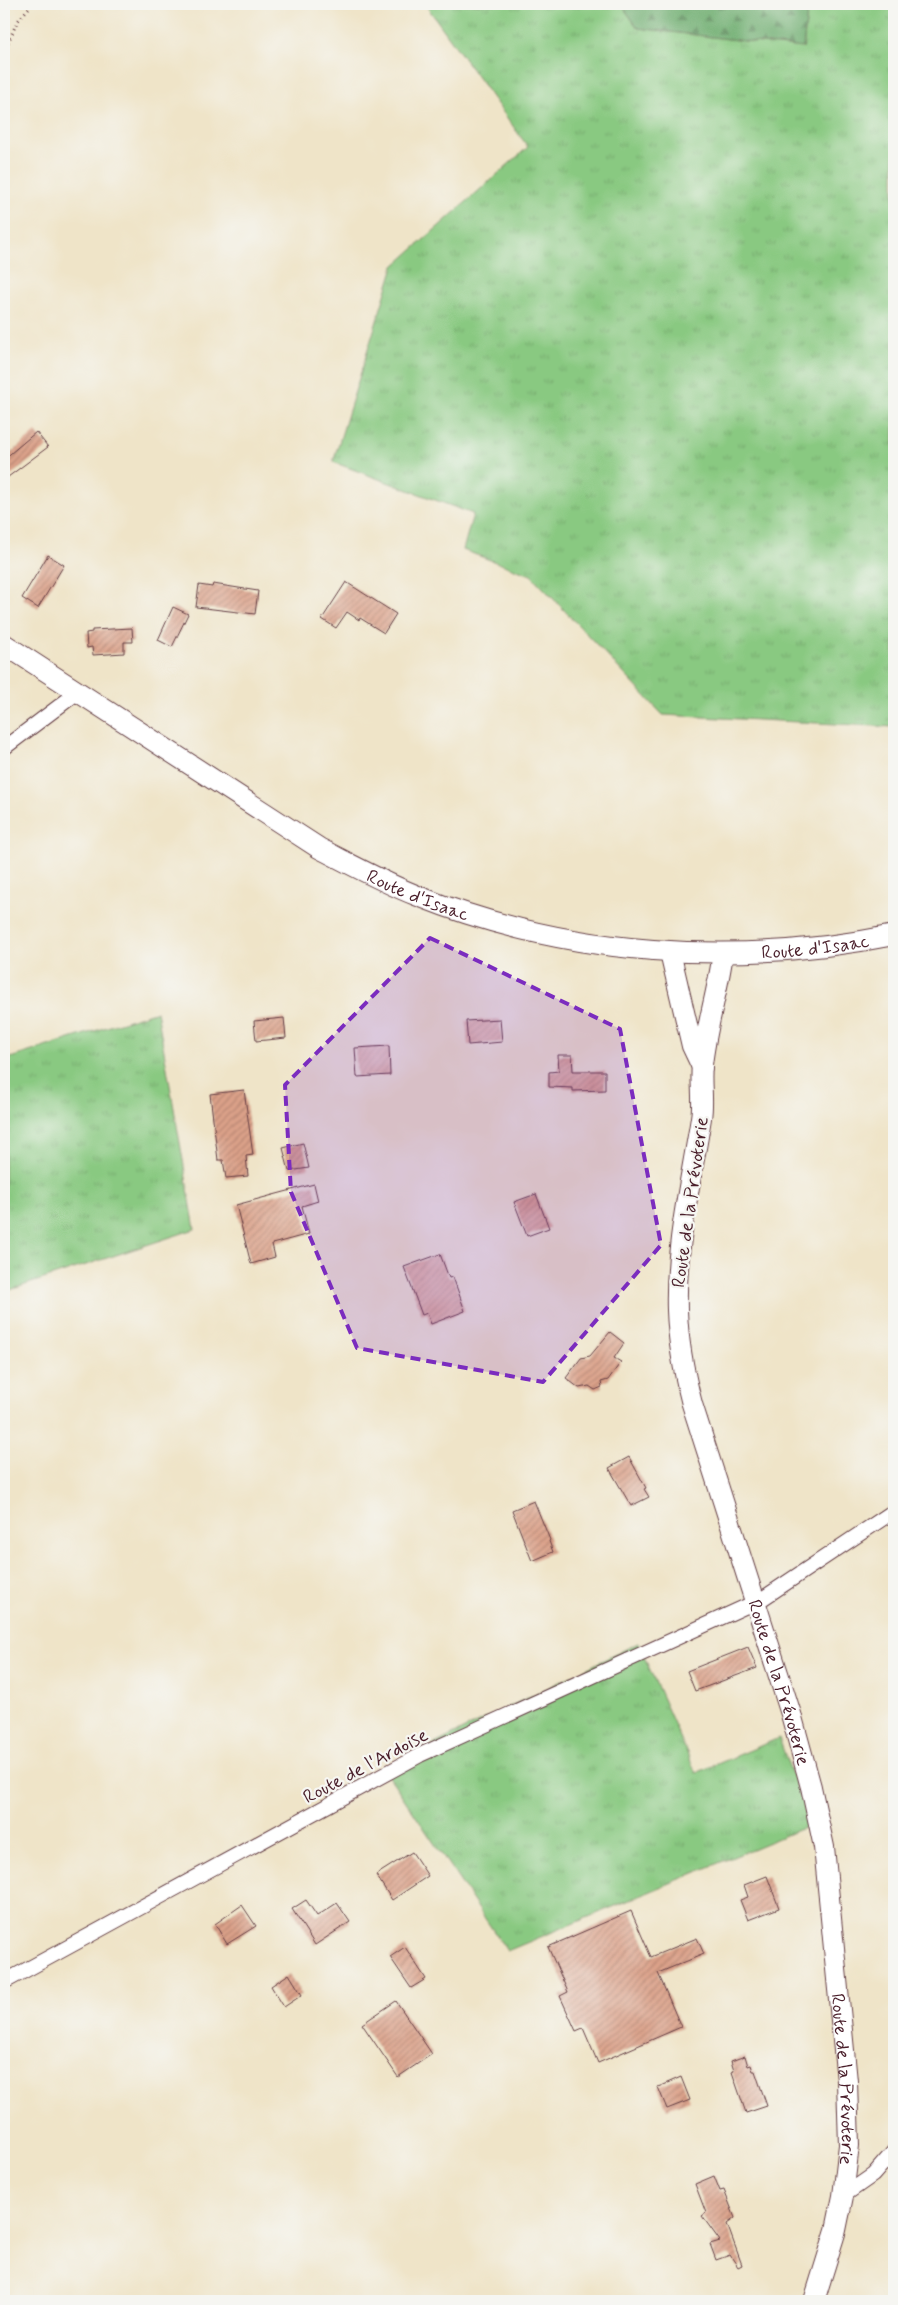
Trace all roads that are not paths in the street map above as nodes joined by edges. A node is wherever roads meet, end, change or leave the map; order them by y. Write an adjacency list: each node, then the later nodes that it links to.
1 (4, 644): 2 (street, Route d'Isaac)
2 (78, 692): 3 (street); 5 (street, Route d'Isaac)
3 (4, 748)
4 (894, 935): 6 (street, Route d'Isaac)
5 (670, 952): 6 (street, Route d'Isaac); 7 (street, Route de la Prévoterie)
6 (723, 953): 7 (street, Route de la Prévoterie)
7 (702, 1066): 9 (street, Route de la Prévoterie)
8 (894, 1511): 9 (street, Route de l'Ardoise)
9 (754, 1602): 10 (street, Route de l'Ardoise); 12 (street, Route de la Prévoterie)
10 (4, 1982)
11 (894, 2151): 12 (street)
12 (843, 2196): 13 (street, Route de la Prévoterie)
13 (814, 2301)

